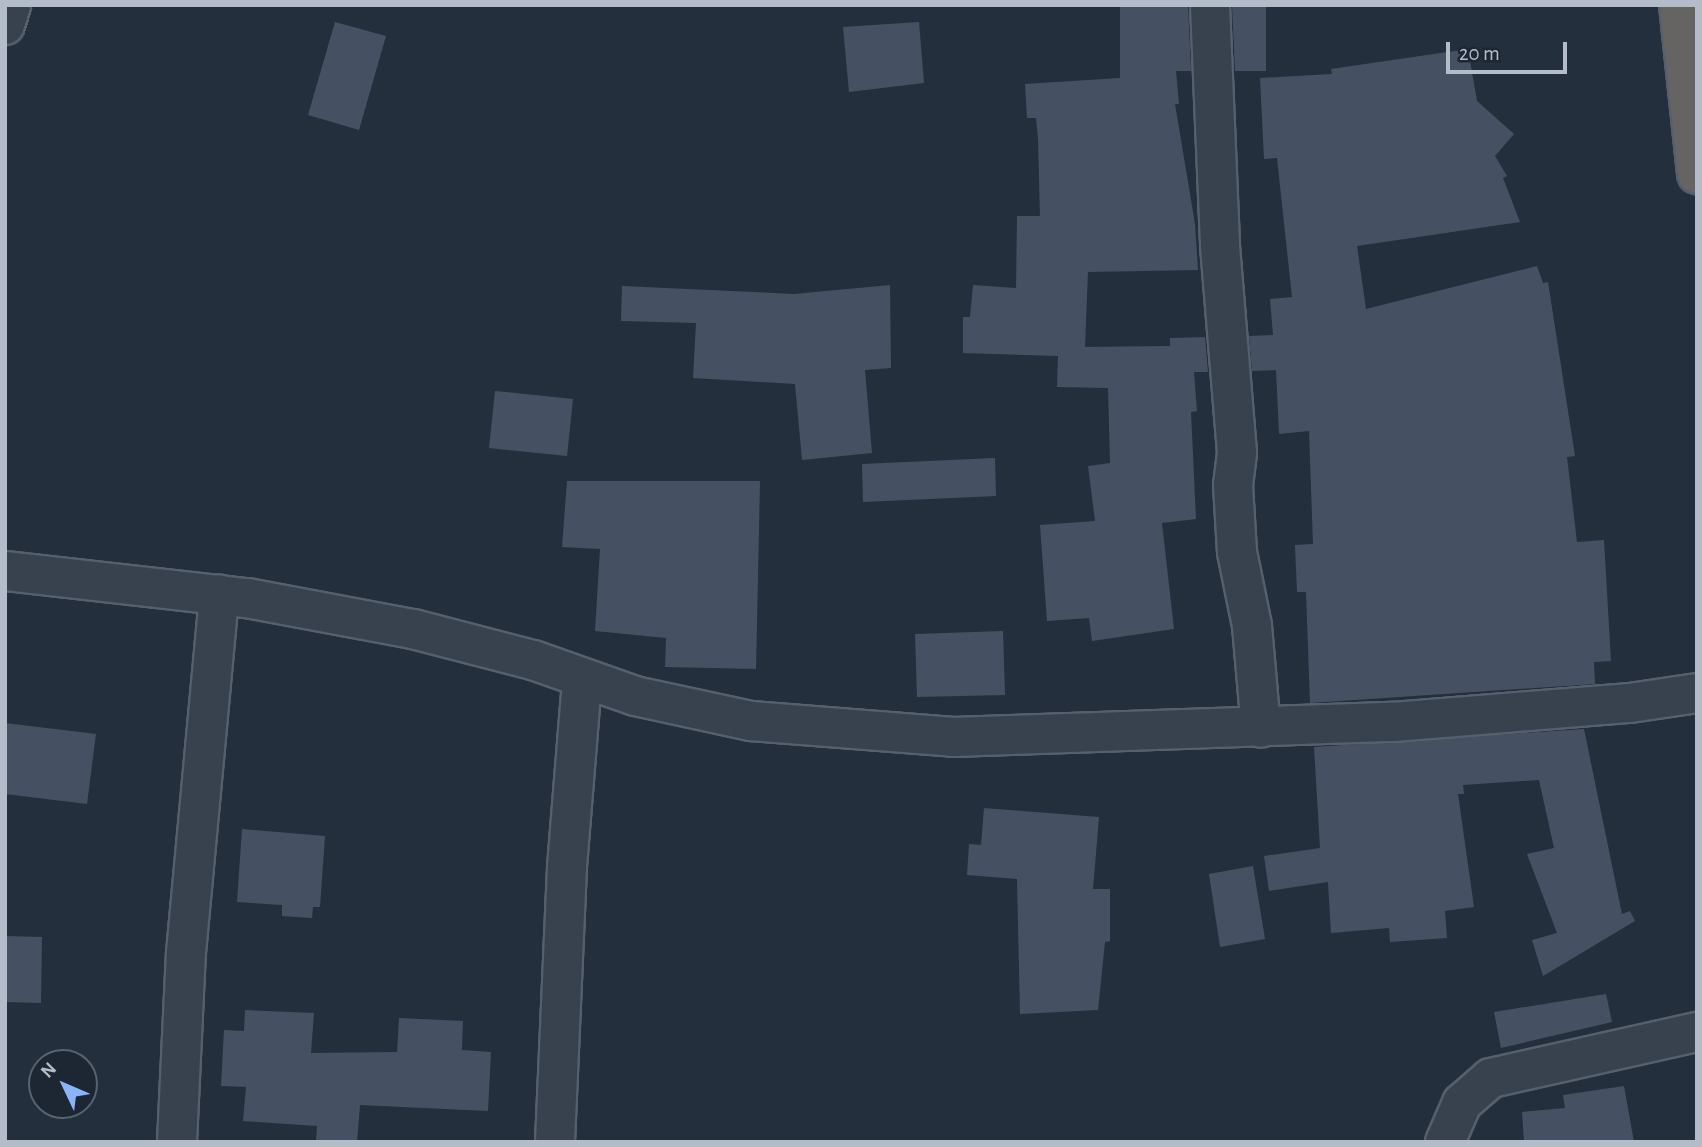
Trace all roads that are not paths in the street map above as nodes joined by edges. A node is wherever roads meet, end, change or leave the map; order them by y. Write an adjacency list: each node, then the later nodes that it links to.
1 (12, 5): 4 (street)
2 (1210, 5): 10 (street)
3 (1679, 5): 5 (highway)
4 (5, 25)
5 (1697, 174)
6 (5, 571): 7 (street)
7 (219, 595): 8 (street); 12 (street)
8 (582, 680): 10 (street); 13 (street)
9 (1697, 693): 10 (street)
10 (1261, 729)
11 (1697, 1032): 14 (street)
12 (177, 1142)
13 (555, 1142)
14 (1445, 1142)

